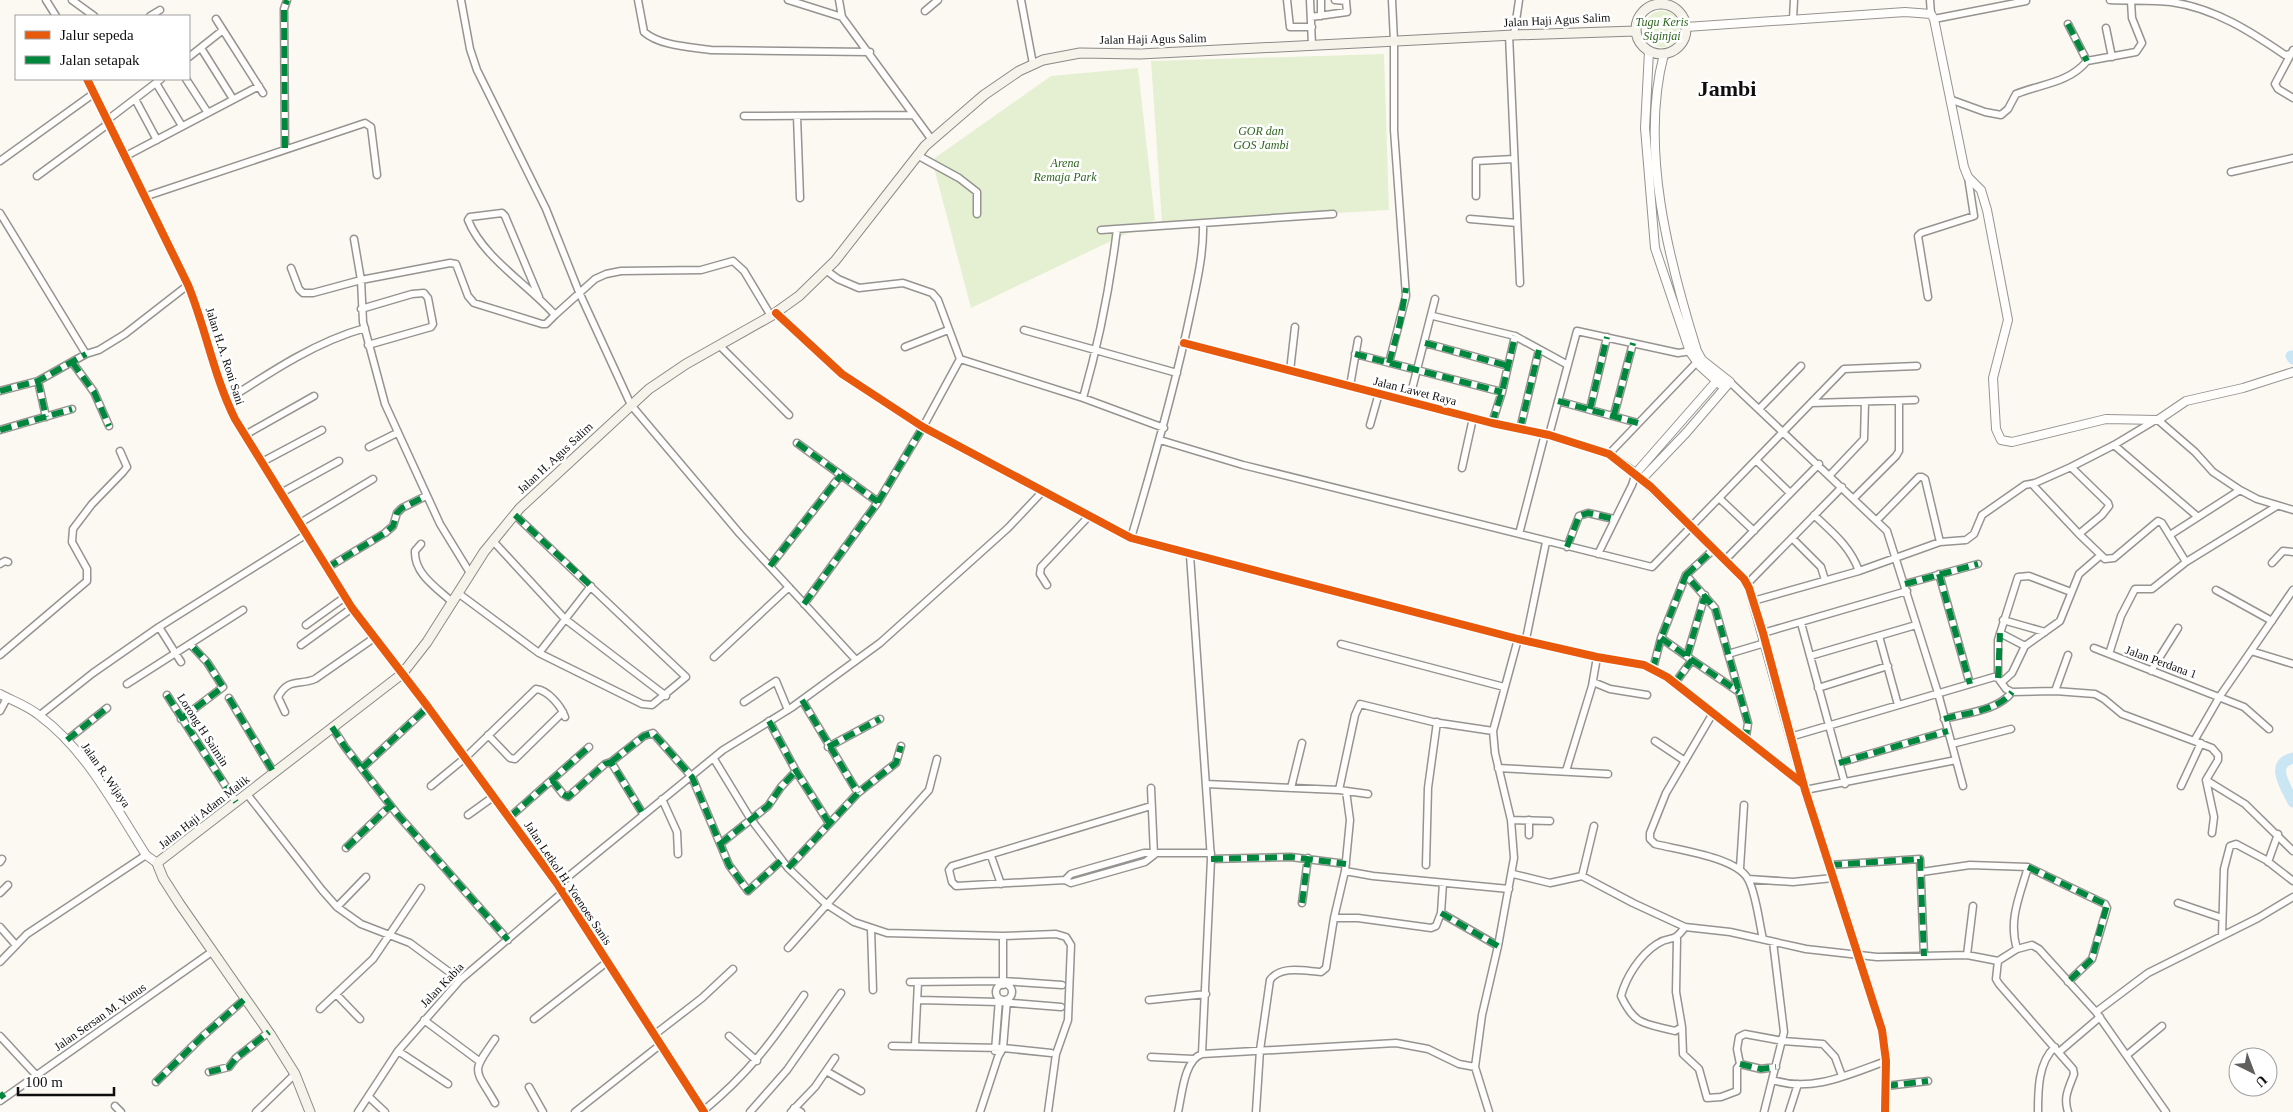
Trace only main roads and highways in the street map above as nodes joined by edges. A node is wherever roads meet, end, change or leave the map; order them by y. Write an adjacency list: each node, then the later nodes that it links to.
1 (1657, 2): 2 (main road); 3 (main road)
2 (1670, 2): 3 (main road)
3 (1635, 31): 4 (main road, Jalan Haji Agus Salim)
4 (774, 315): 5 (main road, Jalan H. Agus Salim)
5 (402, 674): 6 (main road, Jalan Haji Adam Malik)
6 (310, 1112)

